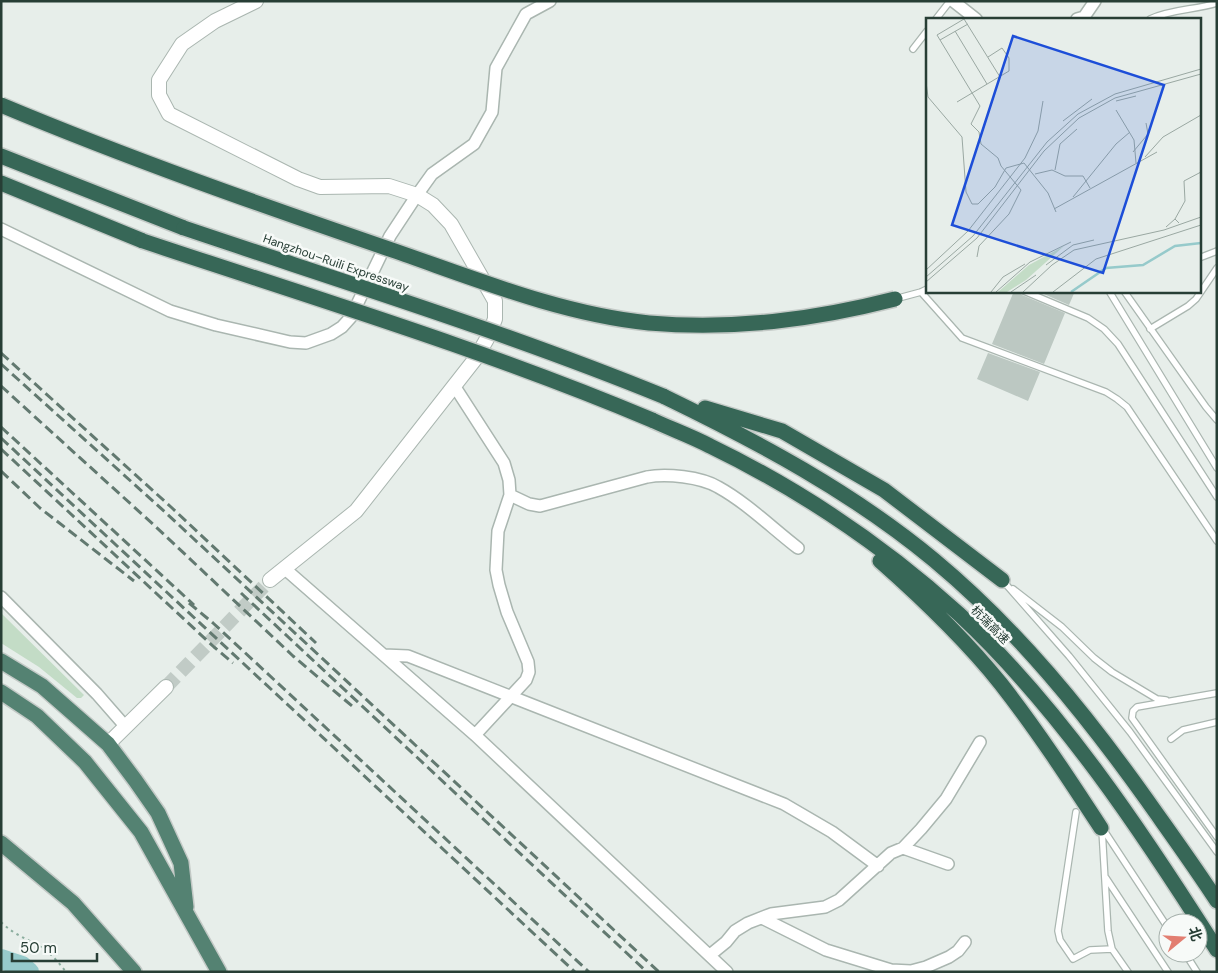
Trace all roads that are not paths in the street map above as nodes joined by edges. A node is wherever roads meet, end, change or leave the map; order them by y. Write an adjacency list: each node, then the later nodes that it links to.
1 (256, 1): 6 (street)
2 (550, 1): 16 (street)
3 (952, 1): 7 (lane); 8 (street)
4 (1095, 1): 9 (street)
5 (1217, 3): 10 (lane)
6 (240, 5): 16 (street)
7 (937, 18)
8 (975, 18)
9 (1080, 18)
10 (1153, 18)
11 (926, 32): 12 (lane)
12 (913, 49)
13 (1, 105): 25 (highway, bridge)
14 (1, 156): 28 (highway, Hangzhou–Ruili Expressway, bridge)
15 (1, 182): 33 (highway, 杭瑞高速, bridge)
16 (417, 195): 17 (street); 27 (street)
17 (1, 229)
18 (1217, 252): 19 (lane)
19 (1200, 258)
20 (1217, 268): 26 (lane)
21 (924, 291): 25 (lane); 34 (lane)
22 (1026, 292): 32 (lane)
23 (1110, 292): 30 (lane)
24 (1125, 292): 26 (lane)
25 (895, 299)
26 (1150, 329): 29 (lane)
27 (455, 387): 31 (street); 36 (street)
28 (662, 396): 38 (highway); 62 (highway, 杭瑞高速)
29 (1217, 420)
30 (1217, 468)
31 (510, 495): 35 (street); 45 (street)
32 (1217, 497)
33 (819, 507): 54 (highway); 68 (highway, 杭瑞高速)
34 (1217, 542)
35 (798, 548)
36 (284, 568): 37 (street); 40 (street)
37 (270, 580)
38 (1002, 580): 46 (lane); 58 (lane)
39 (1, 598): 48 (street)
40 (384, 655): 45 (street); 49 (street)
41 (1, 661): 52 (highway)
42 (166, 687): 48 (street)
43 (1, 692): 63 (highway)
44 (1217, 693): 46 (lane)
45 (511, 697): 49 (street); 60 (street)
46 (1172, 702): 55 (lane)
47 (1217, 722): 50 (lane)
48 (125, 726): 52 (street)
49 (476, 735): 69 (street)
50 (1170, 739)
51 (980, 742): 57 (street)
52 (108, 744): 63 (highway)
53 (1076, 812): 67 (lane)
54 (1101, 828): 61 (lane); 64 (lane)
55 (1217, 837)
56 (1, 843): 70 (highway)
57 (903, 848): 59 (street); 60 (street)
58 (1217, 852)
59 (948, 864)
60 (878, 866): 65 (street)
61 (1105, 876): 67 (lane); 74 (lane)
62 (1217, 901)
63 (186, 913): 71 (highway)
64 (1158, 913)
65 (762, 918): 66 (street); 69 (street)
66 (965, 942)
67 (1112, 949): 73 (lane)
68 (1217, 950)
69 (710, 955): 72 (street)
70 (134, 972)
71 (219, 972)
72 (727, 972)
73 (1128, 972)
74 (1168, 972)

